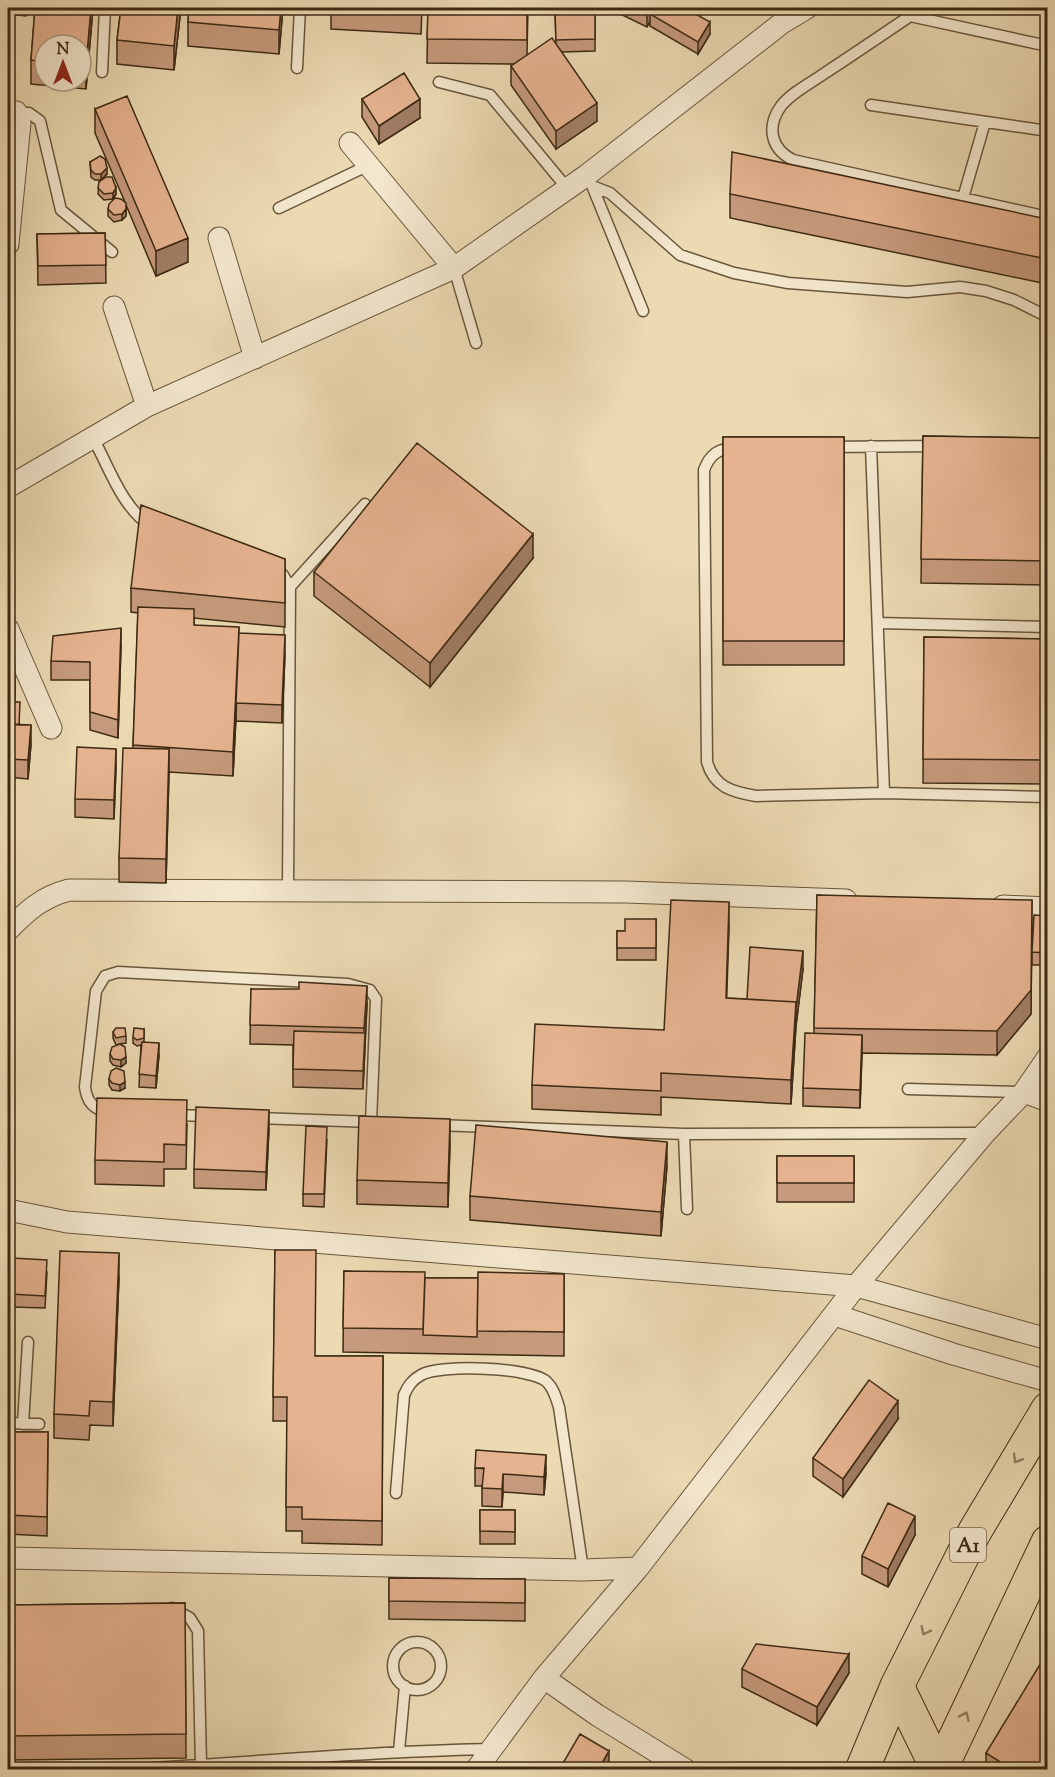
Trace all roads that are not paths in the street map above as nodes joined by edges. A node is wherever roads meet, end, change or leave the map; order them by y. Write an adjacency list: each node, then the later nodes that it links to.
1 (105, 8): 7 (lane)
2 (300, 8): 6 (lane)
3 (807, 8): 15 (street)
4 (909, 12): 5 (lane); 17 (lane)
5 (1047, 46)
6 (297, 69)
7 (102, 72)
8 (439, 82): 16 (lane)
9 (871, 105): 11 (lane)
10 (12, 111): 21 (street); 22 (lane)
11 (985, 122): 12 (lane); 17 (lane)
12 (1047, 131)
13 (350, 143): 14 (street)
14 (367, 166): 18 (lane); 23 (street)
15 (590, 180): 16 (street); 25 (lane); 26 (lane)
16 (567, 188): 23 (street)
17 (963, 198): 19 (lane)
18 (279, 208)
19 (1047, 217)
20 (219, 237): 28 (street)
21 (8, 244)
22 (112, 252)
23 (454, 268): 27 (lane); 28 (street)
24 (114, 307): 29 (street)
25 (643, 311)
26 (1047, 316)
27 (477, 343)
28 (255, 358): 29 (street)
29 (147, 406): 30 (street)
30 (93, 438): 35 (street); 37 (lane)
31 (871, 446): 32 (lane); 33 (lane); 40 (lane)
32 (953, 446)
33 (824, 447)
34 (752, 448): 44 (lane)
35 (8, 488)
36 (365, 504): 39 (lane)
37 (163, 531)
38 (268, 566): 39 (lane)
39 (290, 587): 46 (lane)
40 (878, 623): 41 (lane); 44 (lane)
41 (1047, 627)
42 (8, 629): 43 (street)
43 (51, 728)
44 (884, 793): 45 (lane)
45 (1047, 797)
46 (288, 890): 47 (street); 50 (street)
47 (872, 901)
48 (977, 905): 49 (street)
49 (1047, 908)
50 (8, 930)
51 (1047, 1057): 53 (street)
52 (908, 1089): 53 (lane)
53 (1024, 1092): 54 (street); 62 (street)
54 (1047, 1101)
55 (121, 1113): 59 (lane)
56 (156, 1114): 57 (lane)
57 (216, 1117)
58 (240, 1118): 59 (lane)
59 (371, 1122): 60 (lane)
60 (383, 1123)
61 (429, 1125): 63 (lane)
62 (985, 1133): 63 (lane); 66 (street)
63 (684, 1134): 64 (lane)
64 (687, 1209)
65 (8, 1210): 66 (street)
66 (856, 1287): 67 (street); 68 (street)
67 (835, 1315): 70 (street); 78 (street)
68 (1047, 1339)
69 (28, 1342): 73 (lane)
70 (1047, 1381)
71 (1047, 1409): 83 (main road, A1, one-way to 83)
72 (8, 1423): 73 (lane)
73 (23, 1424): 74 (lane)
74 (39, 1425)
75 (396, 1493): 79 (lane)
76 (1047, 1542): 91 (main road, one-way to 76)
77 (8, 1558): 79 (street)
78 (638, 1568): 79 (street); 81 (street)
79 (583, 1570)
80 (160, 1605): 87 (lane)
81 (544, 1678): 84 (street); 90 (street)
82 (405, 1686): 82 (lane); 85 (lane)
83 (897, 1686): 86 (main road, A1); 91 (main road)
84 (491, 1749): 85 (lane); 89 (street)
85 (399, 1751): 87 (lane)
86 (862, 1762)
87 (201, 1766): 88 (lane)
88 (112, 1770)
89 (477, 1770)
90 (686, 1770)
91 (939, 1770)

